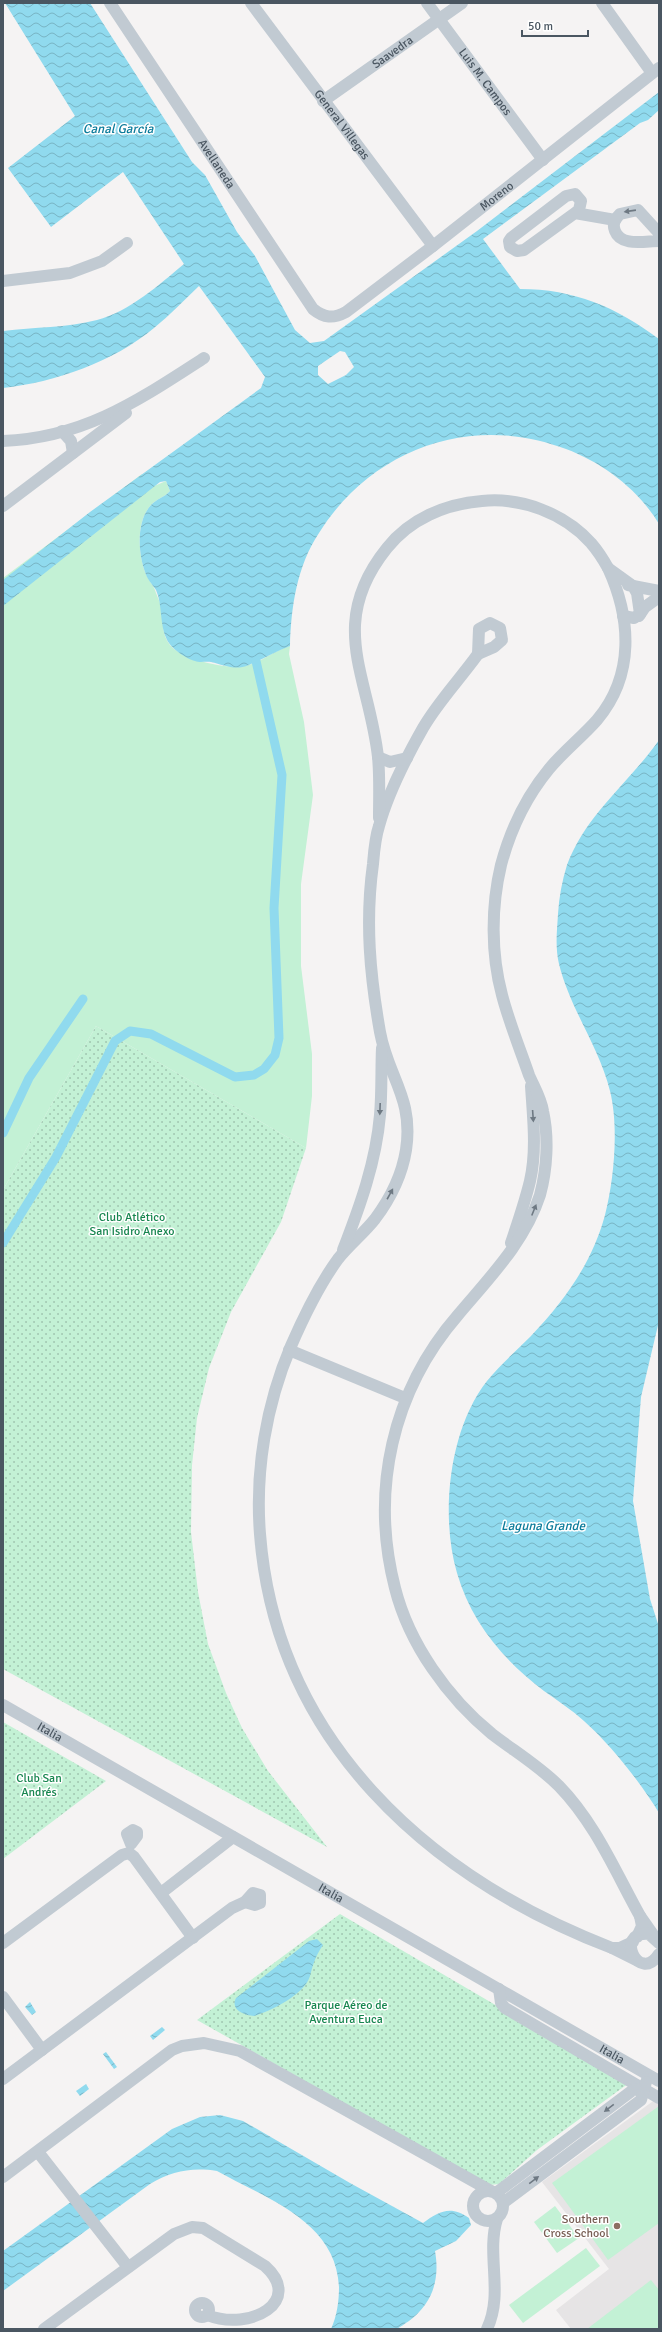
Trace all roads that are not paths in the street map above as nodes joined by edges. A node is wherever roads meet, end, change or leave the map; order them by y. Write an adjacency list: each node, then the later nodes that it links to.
1 (110, 3): 17 (street, Avellaneda)
2 (251, 3): 8 (street, General Villegas)
3 (427, 3): 6 (street, Luis M. Campos)
4 (462, 3): 6 (street, Saavedra)
5 (602, 3): 7 (street)
6 (440, 20): 8 (street, Saavedra); 9 (street, Luis M. Campos)
7 (656, 70): 9 (street, Moreno)
8 (323, 101): 15 (street, General Villegas)
9 (543, 160): 15 (street, Moreno)
10 (575, 213): 10 (street); 11 (street)
11 (615, 220): 12 (street, one-way to 11); 13 (street)
12 (659, 233)
13 (659, 240)
14 (127, 243): 16 (street)
15 (433, 246): 17 (street, Moreno)
16 (3, 281)
17 (329, 317)
18 (204, 358): 19 (street)
19 (149, 395): 20 (street); 22 (street)
20 (62, 431): 21 (street); 22 (street)
21 (3, 441)
22 (73, 453): 23 (street)
23 (3, 506)
24 (608, 568): 25 (street); 27 (street); 33 (street)
25 (633, 586): 26 (street); 27 (street); 29 (street)
26 (659, 591)
27 (618, 594): 30 (street)
28 (659, 598): 29 (street)
29 (640, 614): 30 (street); 31 (street)
30 (623, 616): 31 (street)
31 (626, 642): 43 (street)
32 (478, 654): 34 (street)
33 (378, 757): 34 (street); 35 (street)
34 (407, 758): 35 (street)
35 (378, 827): 36 (street)
36 (382, 1042): 37 (street); 38 (street)
37 (400, 1086): 38 (street); 40 (street, one-way to 37)
38 (380, 1088): 39 (street, one-way to 39)
39 (358, 1211): 40 (street); 41 (street)
40 (375, 1219): 41 (street)
41 (340, 1257): 42 (street)
42 (289, 1350): 43 (street); 53 (street)
43 (405, 1398): 48 (street)
44 (3, 1705): 45 (street, Italia)
45 (233, 1837): 46 (street); 57 (street, Italia)
46 (161, 1893): 49 (street); 52 (street)
47 (245, 1902): 49 (street)
48 (640, 1916): 50 (street); 51 (street)
49 (193, 1938): 59 (street)
50 (635, 1939): 51 (street); 53 (street); 55 (street)
51 (656, 1940)
52 (3, 1943)
53 (612, 1948): 55 (street)
54 (659, 1954): 55 (street)
55 (642, 1962): 56 (street)
56 (659, 1971)
57 (499, 1989): 61 (street, Italia); 62 (street)
58 (3, 1997): 59 (street)
59 (42, 2050): 60 (street)
60 (3, 2079)
61 (654, 2079): 62 (street)
62 (643, 2088): 63 (street); 65 (street, one-way to 65); 66 (street)
63 (659, 2098)
64 (38, 2152): 67 (street); 68 (street); 75 (street)
65 (549, 2153): 66 (street); 69 (street)
66 (556, 2163): 71 (street, one-way to 66)
67 (3, 2177)
68 (463, 2177): 69 (street); 70 (street)
69 (493, 2192): 70 (street); 71 (street)
70 (474, 2199): 73 (street)
71 (503, 2203): 72 (street)
72 (497, 2219): 73 (street); 74 (street)
73 (481, 2220): 74 (street)
74 (494, 2248): 78 (street)
75 (128, 2267): 76 (street); 77 (street)
76 (207, 2315)
77 (44, 2329)
78 (487, 2329)

